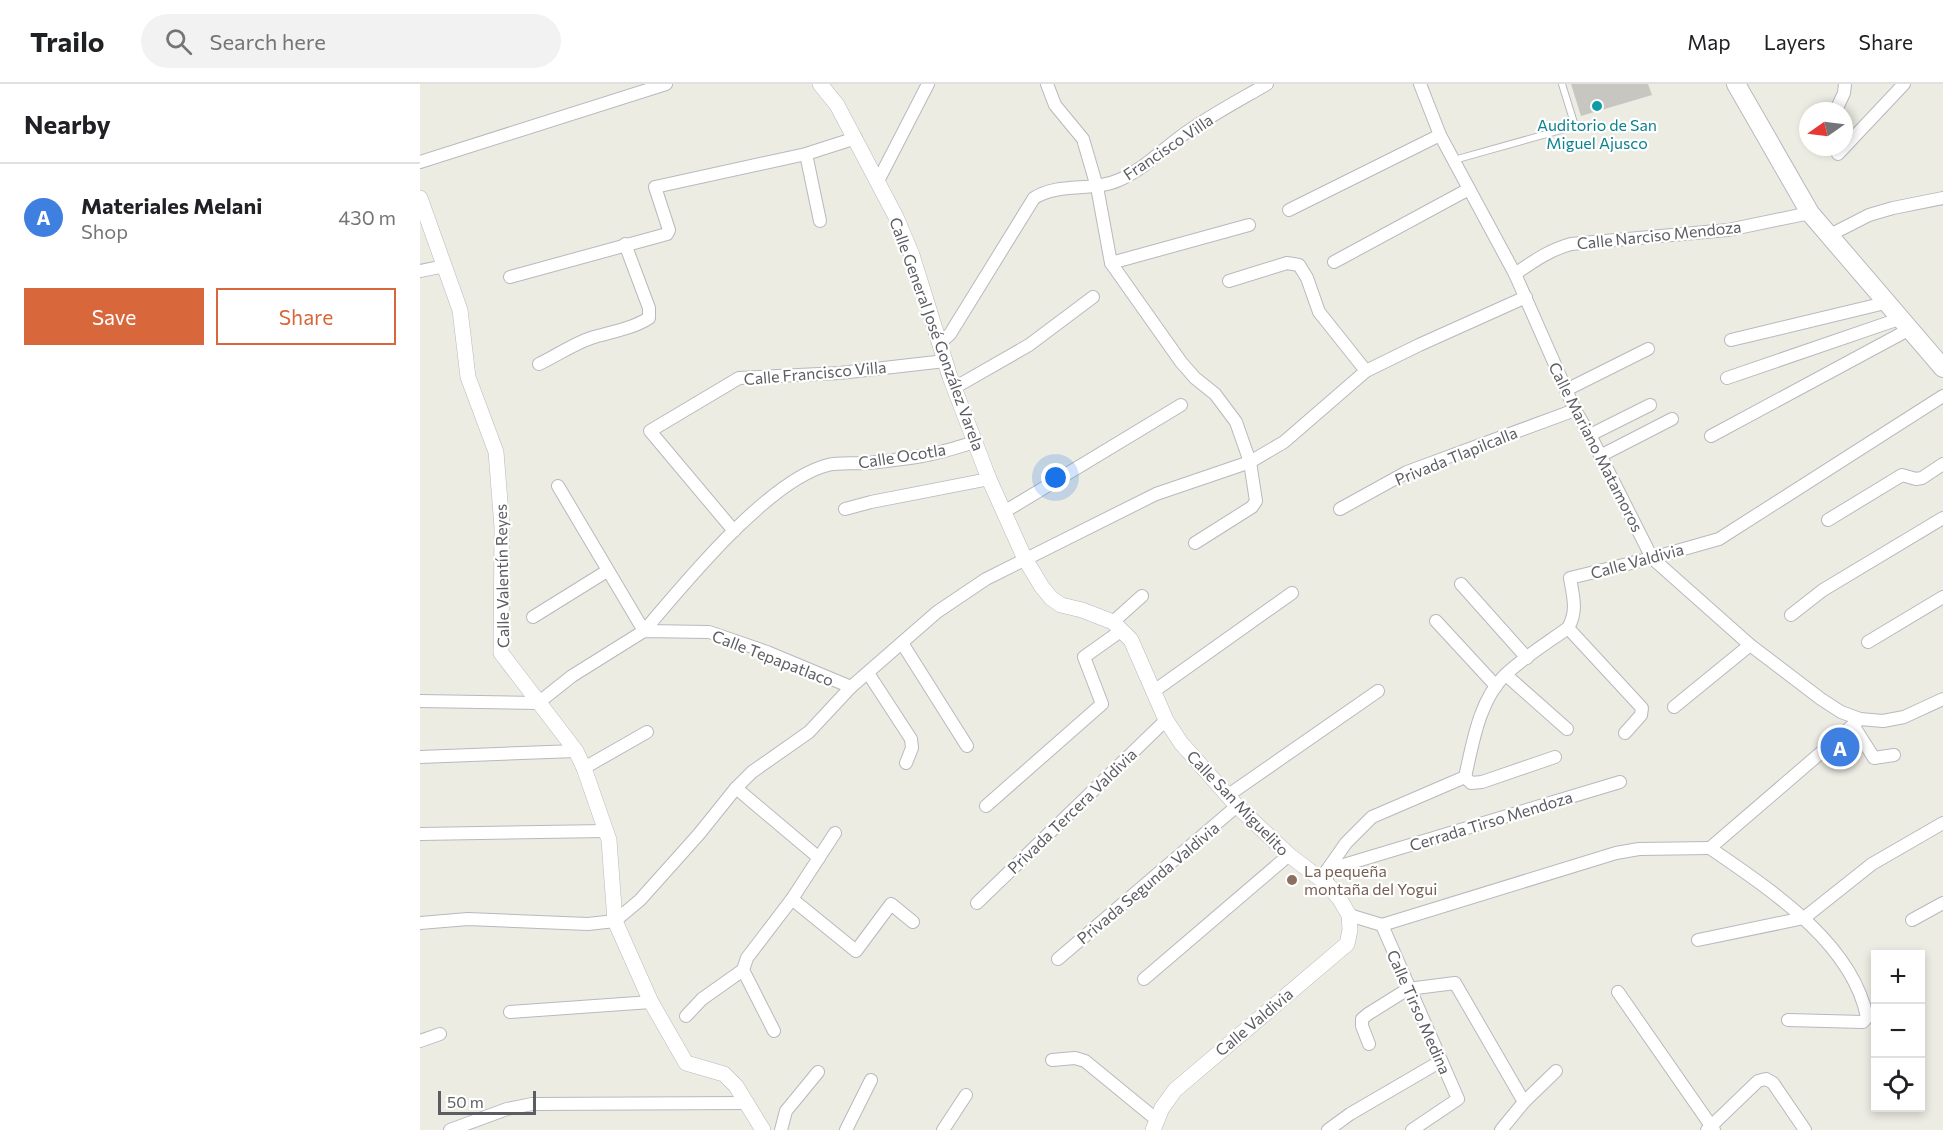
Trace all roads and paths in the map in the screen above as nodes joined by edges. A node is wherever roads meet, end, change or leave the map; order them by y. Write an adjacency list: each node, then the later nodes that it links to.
1 (666, 84): 17 (street)
2 (820, 84): 13 (street, Calle General José González Varela)
3 (928, 84): 18 (street)
4 (1267, 84): 19 (street, Francisco Villa)
5 (1420, 84): 12 (street, Calle Mariano Matamoros)
6 (1562, 84): 16 (lane)
7 (1736, 84): 24 (main road)
8 (1845, 84): 11 (street)
9 (1904, 84): 14 (street)
10 (1048, 85): 19 (street)
11 (1840, 102)
12 (1440, 135): 16 (street, Calle Mariano Matamoros); 23 (street)
13 (856, 138): 15 (street); 18 (street, Calle General José González Varela)
14 (1853, 138)
15 (806, 154): 25 (street); 28 (street)
16 (1454, 160): 20 (street, Calle Mariano Matamoros)
17 (420, 162)
18 (878, 181): 41 (street, Calle General José González Varela)
19 (1097, 187): 30 (street); 41 (street)
20 (1469, 189): 29 (street); 33 (street, Calle Mariano Matamoros)
21 (420, 198): 31 (street, Calle Valentín Reyes)
22 (1943, 198): 27 (street)
23 (1289, 210)
24 (1810, 213): 27 (main road); 33 (street, Calle Narciso Mendoza)
25 (820, 221)
26 (1250, 225): 30 (street)
27 (1828, 236): 38 (main road)
28 (625, 244): 34 (street); 45 (street)
29 (1334, 262)
30 (1111, 263): 59 (street)
31 (445, 266): 32 (street); 95 (street, Calle Valentín Reyes)
32 (421, 267)
33 (1515, 274): 37 (street, Calle Mariano Matamoros)
34 (510, 277)
35 (1229, 281): 46 (street)
36 (1093, 297): 48 (street)
37 (1526, 297): 46 (street); 49 (street, Calle Mariano Matamoros)
38 (1885, 303): 39 (main road); 40 (street)
39 (1903, 324): 44 (main road); 47 (street); 56 (street)
40 (1731, 340)
41 (939, 344): 43 (street, Calle General José González Varela)
42 (1648, 349): 49 (street)
43 (945, 361): 48 (street, Calle General José González Varela); 68 (street, Calle Francisco Villa)
44 (1941, 362)
45 (539, 364)
46 (1366, 371): 59 (street)
47 (1727, 378)
48 (954, 388): 57 (street, Calle General José González Varela)
49 (1566, 390): 53 (street, Calle Mariano Matamoros)
50 (1943, 396): 70 (street, Calle Valdivia)
51 (1181, 405): 65 (street)
52 (1650, 405): 55 (street)
53 (1575, 410): 55 (street, Calle Mariano Matamoros); 64 (street, Privada Tlapilcalla)
54 (1672, 419): 58 (street)
55 (1590, 435): 58 (street, Calle Mariano Matamoros)
56 (1711, 436)
57 (975, 442): 61 (street, Calle General José González Varela); 68 (street, Calle Ocotla)
58 (1600, 456): 70 (street, Calle Mariano Matamoros)
59 (1250, 462): 69 (street); 71 (street)
60 (1943, 464): 67 (street)
61 (989, 479): 63 (street); 65 (street, Calle General José González Varela)
62 (558, 486): 72 (street)
63 (845, 509)
64 (1340, 509)
65 (1004, 512): 71 (street, Calle General José González Varela)
66 (1943, 518): 77 (street)
67 (1828, 520)
68 (734, 531): 82 (street)
69 (1195, 543)
70 (1652, 558): 81 (street, Calle Valdivia); 85 (street, Calle Mariano Matamoros)
71 (1025, 559): 80 (street); 84 (street)
72 (607, 571): 78 (street); 82 (street)
73 (1461, 584): 86 (street)
74 (1292, 593): 91 (street)
75 (1142, 597): 80 (street)
76 (1943, 597): 83 (street)
77 (1791, 615)
78 (533, 617)
79 (1436, 621): 89 (street)
80 (1118, 626): 91 (street, Calle San Miguelito); 113 (street)
81 (1568, 628): 86 (street); 101 (street)
82 (644, 631): 90 (street, Calle Tepapatlaco); 95 (street)
83 (1868, 642)
84 (902, 643): 87 (street); 102 (street)
85 (1750, 645): 96 (street); 98 (street, Calle Mariano Matamoros)
86 (1527, 658): 88 (street)
87 (868, 673): 90 (street); 107 (street)
88 (1506, 675): 89 (street); 99 (street)
89 (1496, 686): 109 (street)
90 (850, 687): 111 (street)
91 (1154, 691): 97 (street, Calle San Miguelito)
92 (1378, 691): 112 (street, Privada Segunda Valdivia)
93 (1943, 699): 98 (street, Calle Mariano Matamoros)
94 (420, 701): 95 (street)
95 (538, 703): 103 (street, Calle Valentín Reyes)
96 (1674, 706)
97 (1166, 720): 112 (street, Calle San Miguelito); 123 (street, Privada Tercera Valdivia)
98 (1856, 722): 104 (street); 118 (street)
99 (1567, 729)
100 (647, 732): 108 (street)
101 (1626, 733)
102 (967, 746)
103 (576, 751): 105 (street); 108 (street, Calle Valentín Reyes)
104 (1894, 755)
105 (420, 757)
106 (1555, 757): 109 (street)
107 (906, 763)
108 (584, 768): 115 (street, Calle Valentín Reyes)
109 (1464, 777): 121 (street)
110 (1620, 782): 121 (street, Cerrada Tirso Mendoza)
111 (736, 788): 120 (street); 128 (street)
112 (1232, 801): 119 (street, Calle San Miguelito); 133 (street, Privada Segunda Valdivia)
113 (986, 806)
114 (1943, 823): 126 (street)
115 (606, 831): 117 (street); 128 (street, Calle Valentín Reyes)
116 (835, 832): 120 (street)
117 (420, 834)
118 (1710, 848): 126 (street); 131 (street)
119 (1289, 855): 121 (street, Calle San Miguelito); 135 (street)
120 (819, 858): 122 (street)
121 (1327, 877): 125 (street, Calle San Miguelito)
122 (792, 899): 129 (street); 134 (street)
123 (977, 903)
124 (1943, 903): 127 (street)
125 (1349, 915): 131 (street); 154 (street, Calle Valdivia)
126 (1804, 918): 132 (street); 141 (street)
127 (1912, 920)
128 (615, 921): 130 (street); 138 (street, Calle Valentín Reyes)
129 (914, 922)
130 (420, 923)
131 (1382, 925): 136 (street, Calle Tirso Medina)
132 (1698, 940)
133 (1058, 959)
134 (743, 970): 140 (street); 142 (street)
135 (1144, 978)
136 (1408, 989): 145 (street); 147 (street, Calle Tirso Medina); 152 (street)
137 (1618, 992): 155 (street)
138 (651, 1002): 139 (street); 153 (street, Calle Valentín Reyes)
139 (510, 1012)
140 (686, 1016)
141 (1788, 1020)
142 (774, 1031)
143 (440, 1034): 144 (street)
144 (420, 1041)
145 (1369, 1044)
146 (1052, 1060): 154 (street)
147 (1441, 1061): 161 (street); 162 (street, Calle Tirso Medina)
148 (818, 1071): 158 (street)
149 (1556, 1071): 152 (street)
150 (871, 1080): 159 (street)
151 (966, 1095): 160 (street)
152 (1524, 1102): 163 (street)
153 (746, 1103): 156 (street); 157 (street, Calle Valentín Reyes)
154 (1155, 1125)
155 (1711, 1129): 164 (street)
156 (450, 1130)
157 (763, 1130)
158 (781, 1130)
159 (846, 1130)
160 (943, 1130)
161 (1328, 1130)
162 (1412, 1130)
163 (1501, 1130)
164 (1805, 1130)

